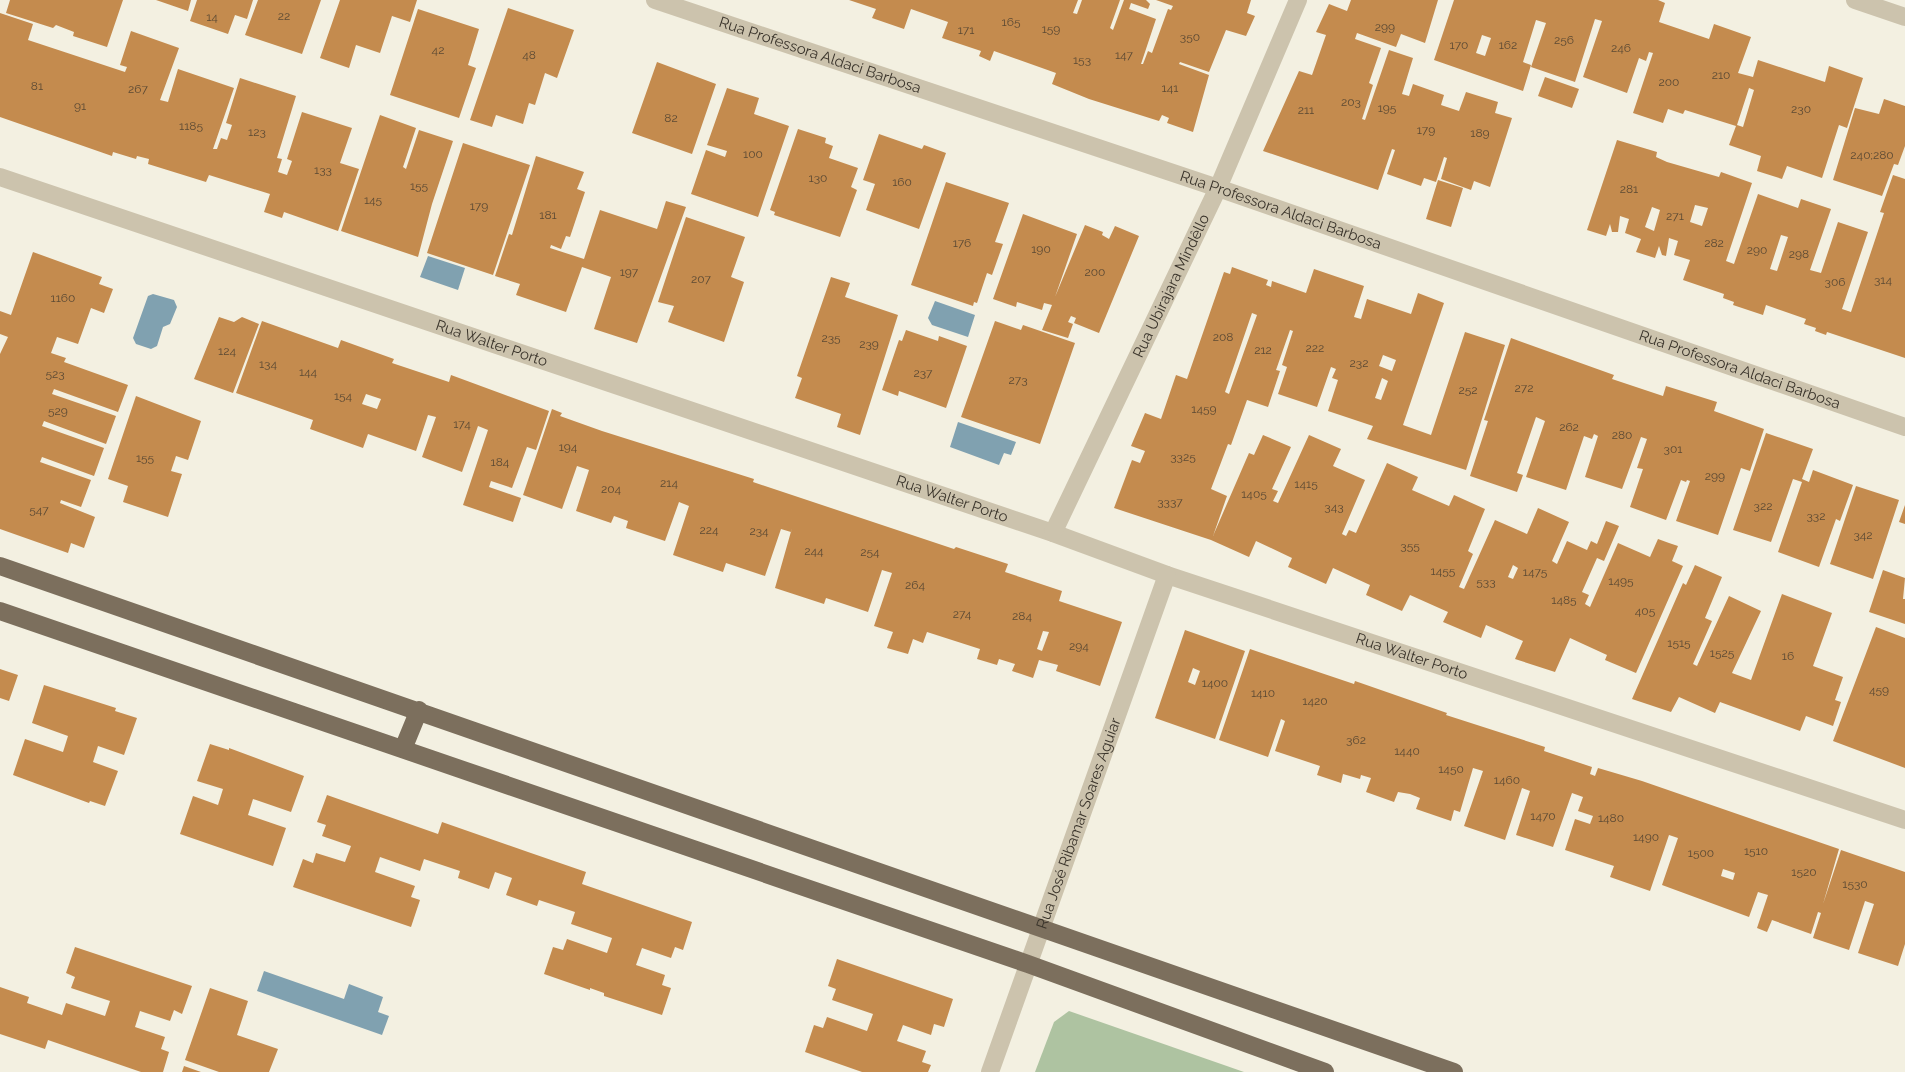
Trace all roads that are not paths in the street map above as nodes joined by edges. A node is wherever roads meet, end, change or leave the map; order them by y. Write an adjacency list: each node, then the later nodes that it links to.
1 (655, 0): 6 (street, Rua Professora Aldaci Barbosa)
2 (1298, 0): 6 (street, Rua Ubirajara Mindêllo)
3 (1855, 0): 4 (street)
4 (1905, 17)
5 (0, 177): 8 (street, Rua Walter Porto)
6 (1218, 188): 7 (street, Rua Professora Aldaci Barbosa); 8 (street, Rua Ubirajara Mindêllo)
7 (1905, 427)
8 (1053, 533): 10 (street, Rua Walter Porto)
9 (0, 566): 12 (main road)
10 (1167, 575): 14 (street, Rua Walter Porto); 15 (street, Rua José Ribamar Soares Aguiar)
11 (0, 611): 13 (main road)
12 (419, 710): 13 (main road); 15 (main road)
13 (403, 749): 16 (main road)
14 (1905, 820)
15 (1042, 927): 16 (street, Rua José Ribamar Soares Aguiar); 19 (main road)
16 (1028, 964): 17 (street, Rua José Ribamar Soares Aguiar); 18 (main road)
17 (990, 1072)
18 (1325, 1072)
19 (1454, 1072)

